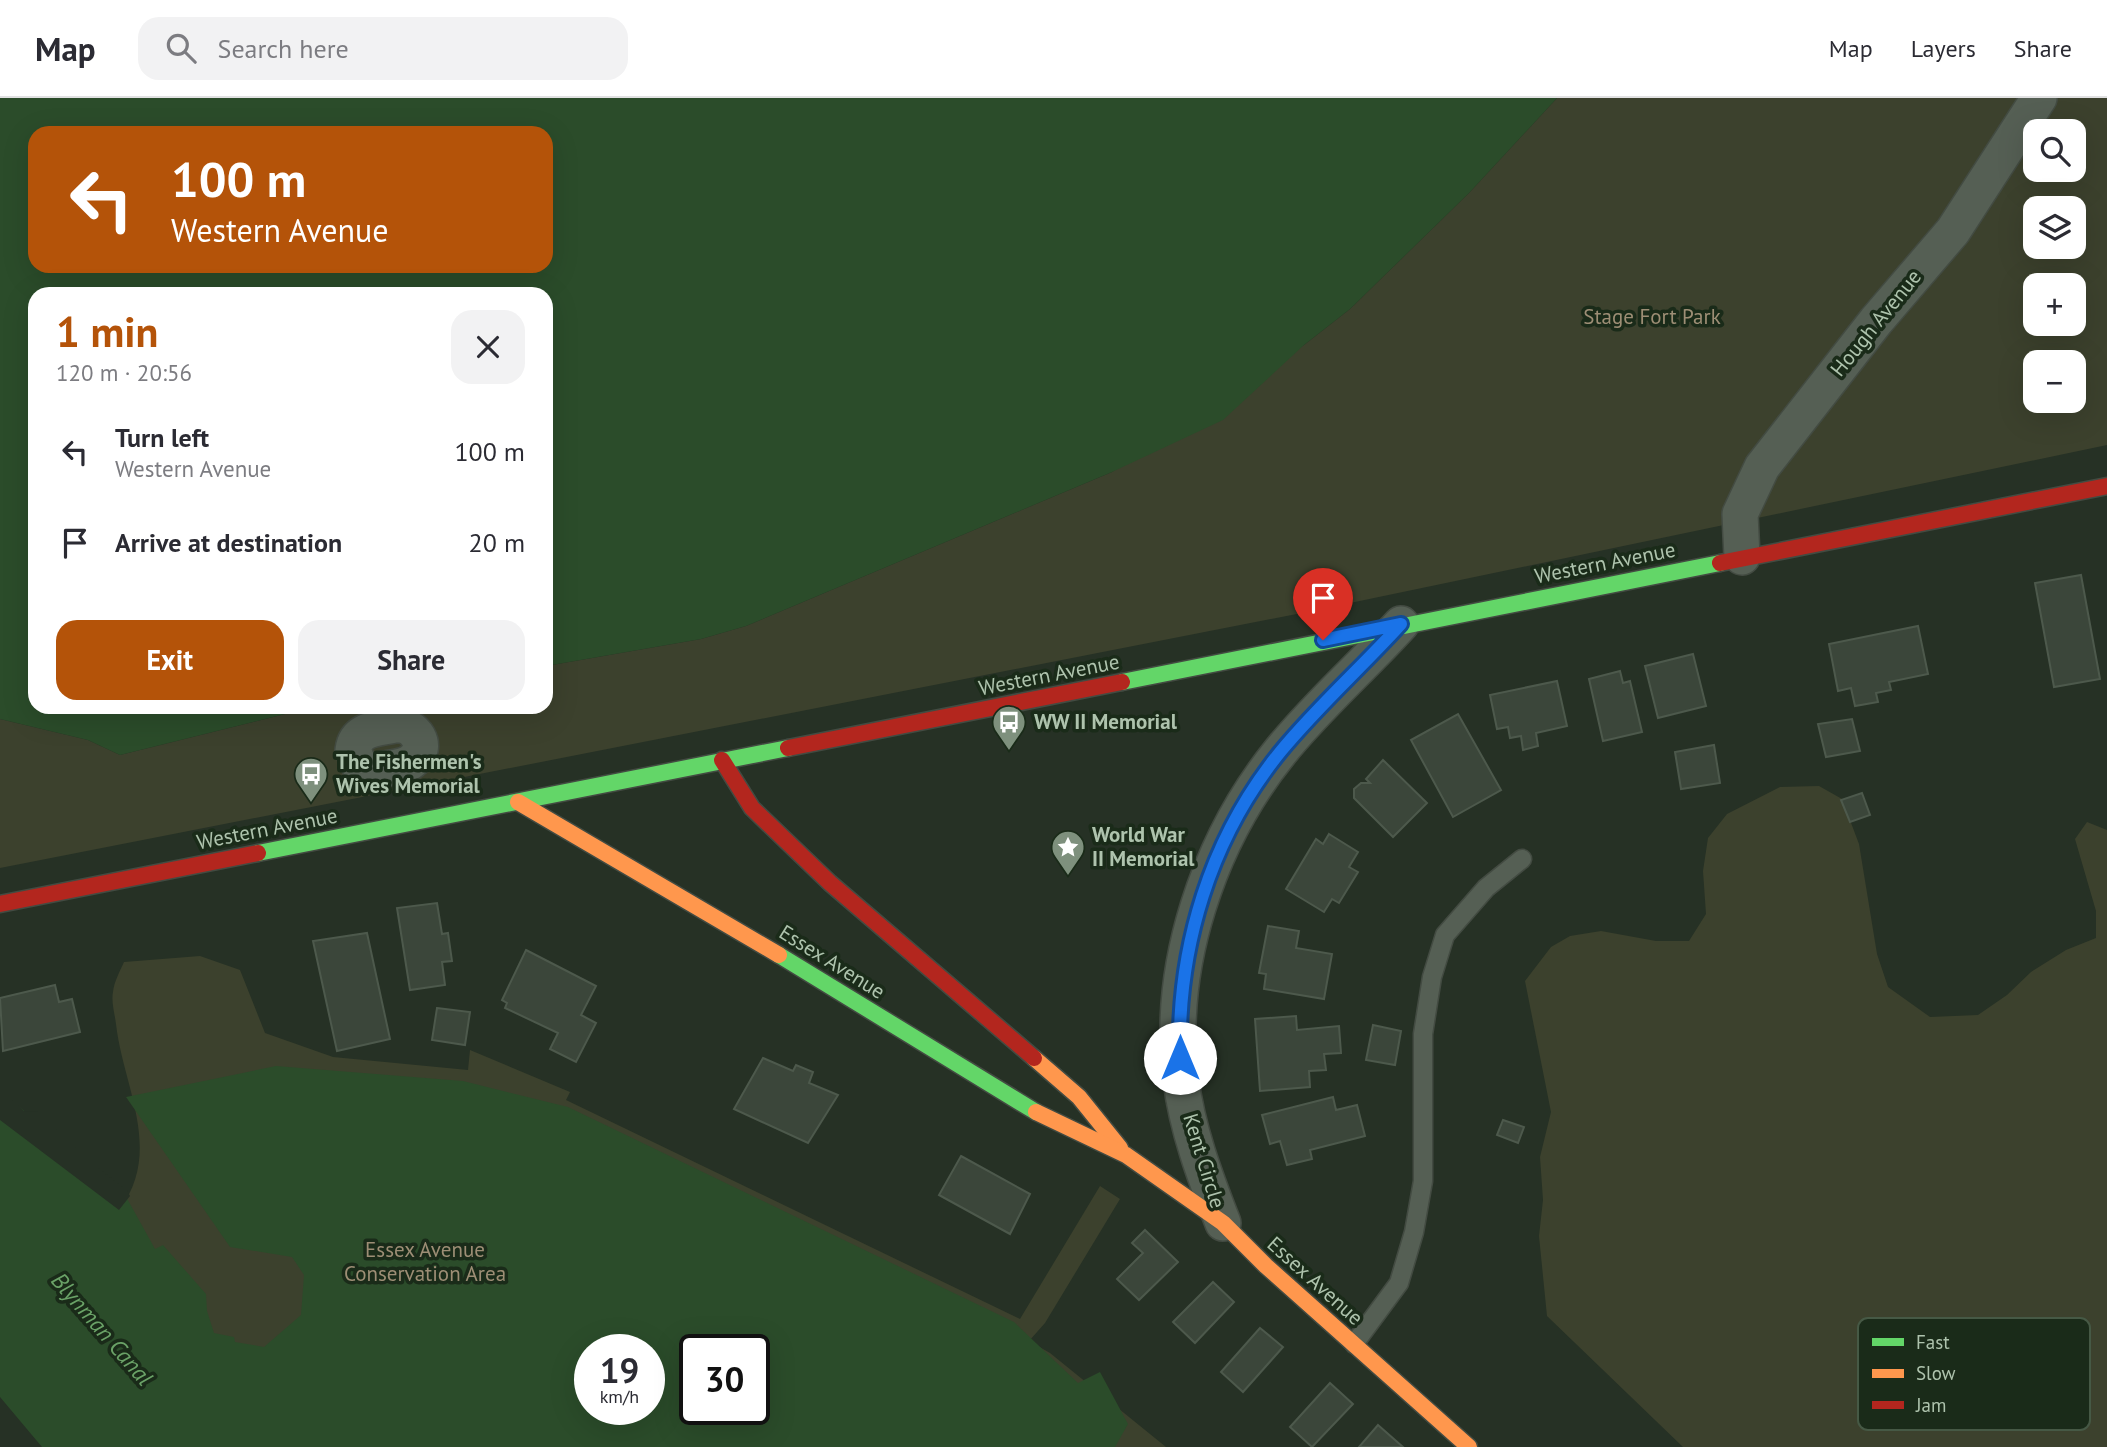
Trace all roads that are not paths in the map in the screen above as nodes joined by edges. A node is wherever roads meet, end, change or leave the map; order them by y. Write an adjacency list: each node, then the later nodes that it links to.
1 (2039, 98): 3 (street, Hough Avenue)
2 (2107, 486): 3 (main road, Western Avenue)
3 (1742, 557): 4 (main road, Western Avenue)
4 (1401, 624): 5 (main road, Western Avenue); 10 (street, Kent Circle)
5 (722, 760): 6 (main road, Western Avenue); 9 (main road, Essex Avenue)
6 (518, 802): 8 (main road, Western Avenue); 9 (main road, Essex Avenue)
7 (1522, 859): 11 (lane)
8 (0, 904)
9 (1126, 1155): 10 (main road, Essex Avenue)
10 (1223, 1223): 11 (main road, Essex Avenue)
11 (1353, 1344): 12 (main road, Essex Avenue)
12 (1469, 1447)

